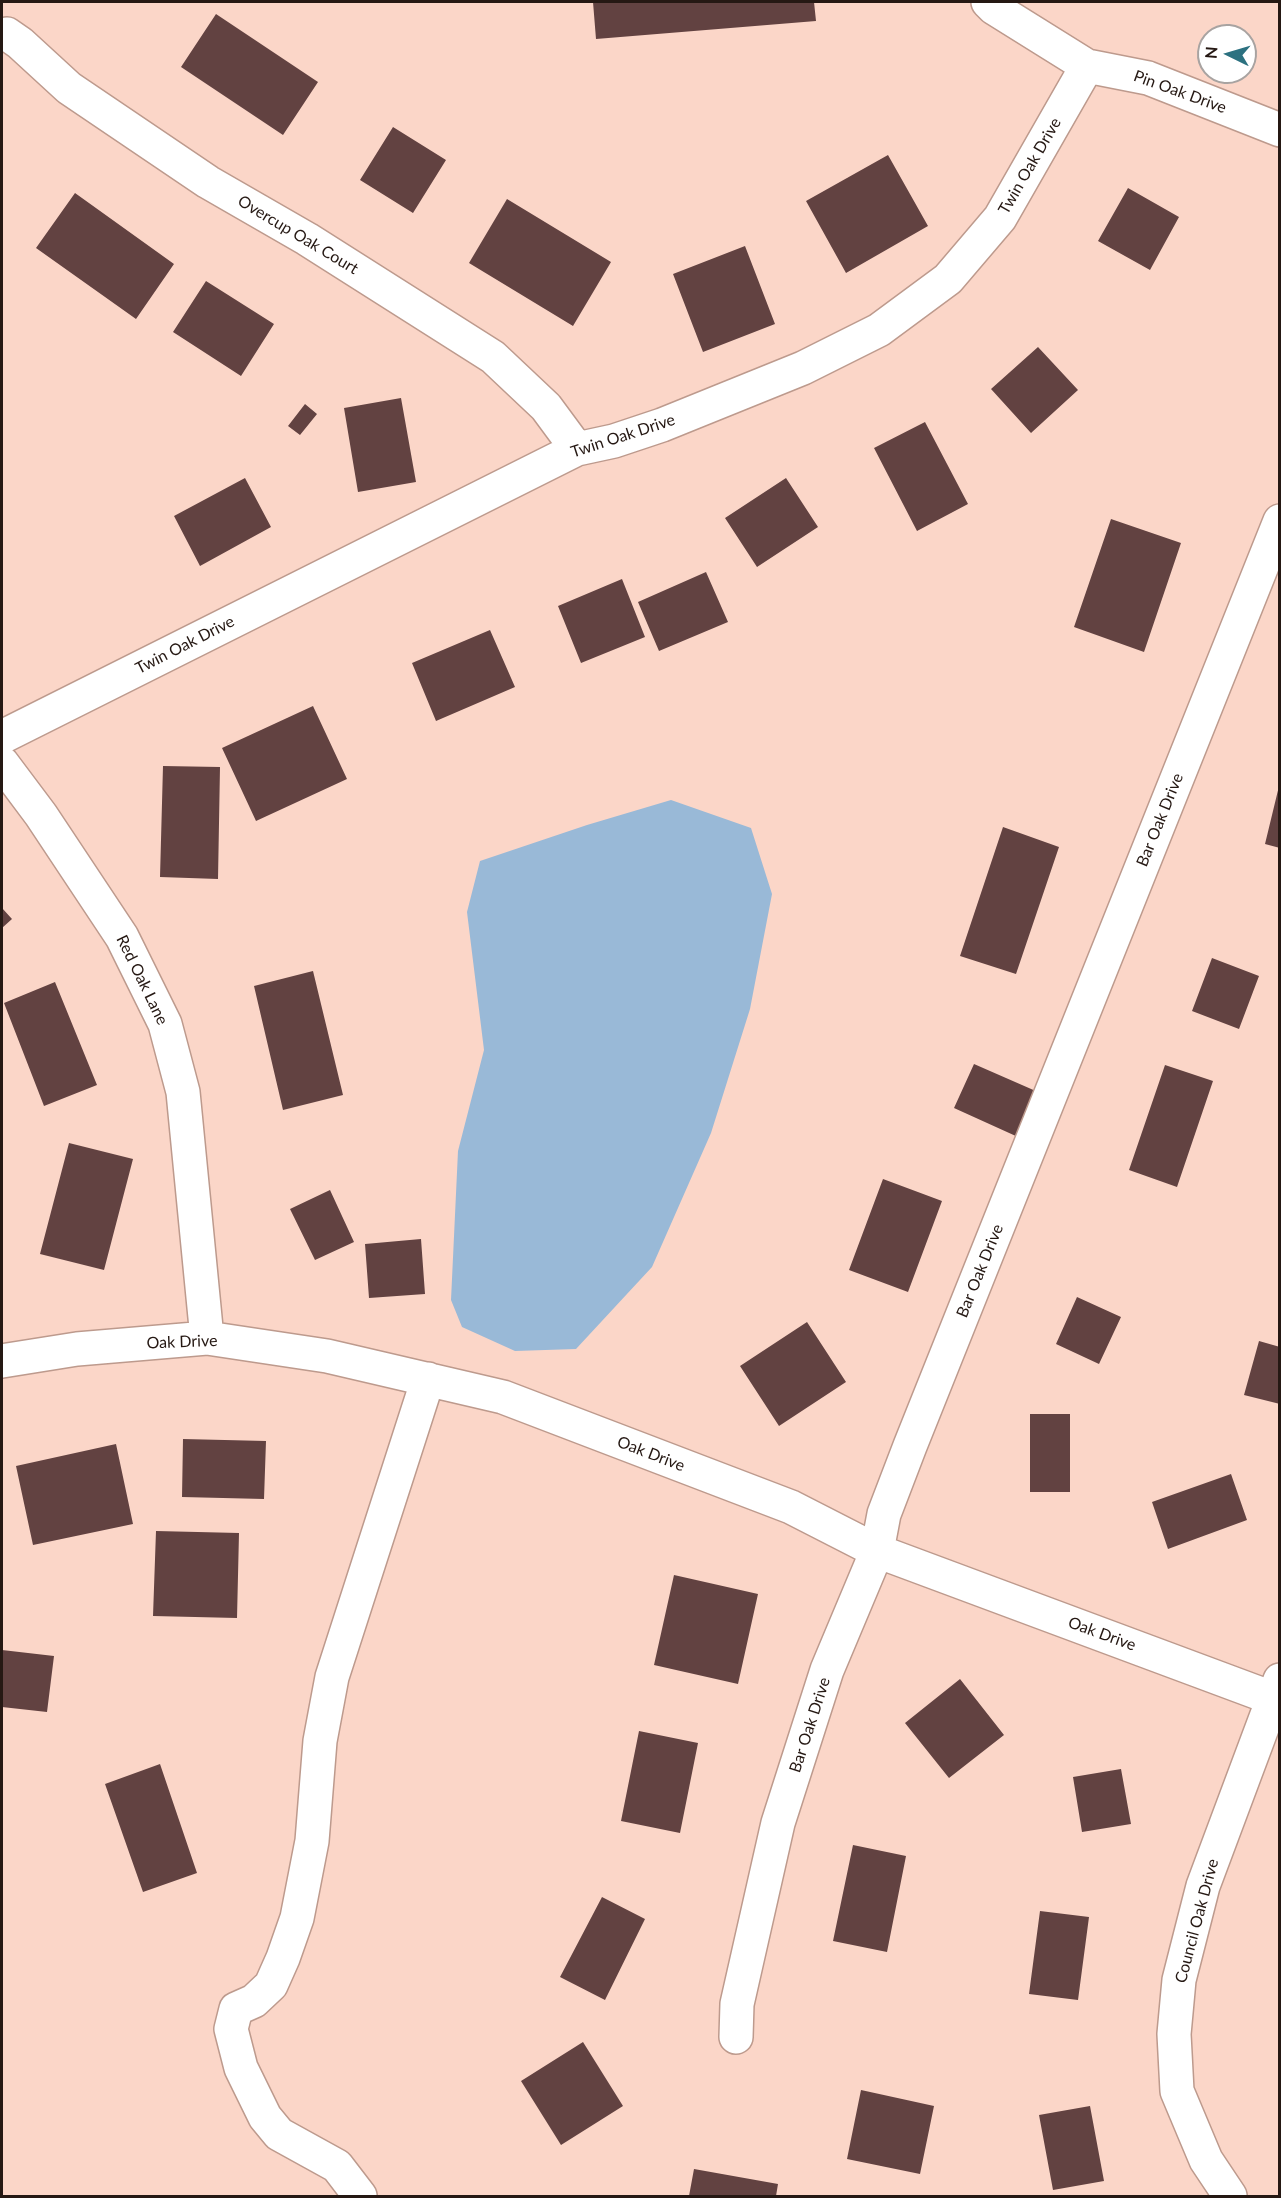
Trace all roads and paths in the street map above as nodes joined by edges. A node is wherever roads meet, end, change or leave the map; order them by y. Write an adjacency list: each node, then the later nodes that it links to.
1 (988, 2): 3 (street, Pin Oak Drive)
2 (7, 34): 5 (street, Overcup Oak Court)
3 (1087, 66): 4 (street, Pin Oak Drive); 5 (street, Twin Oak Drive)
4 (1280, 130)
5 (577, 449): 7 (street, Twin Oak Drive)
6 (1280, 521): 12 (street, Bar Oak Drive)
7 (2, 737)
8 (2, 764): 9 (street, Red Oak Lane)
9 (207, 1338): 10 (street, Oak Drive); 11 (street, Oak Drive)
10 (2, 1361)
11 (428, 1379): 12 (street, Oak Drive); 15 (street)
12 (877, 1551): 13 (street, Oak Drive); 14 (street, Bar Oak Drive)
13 (1276, 1689): 16 (street, Council Oak Drive)
14 (736, 2037)
15 (360, 2196)
16 (1230, 2196)

